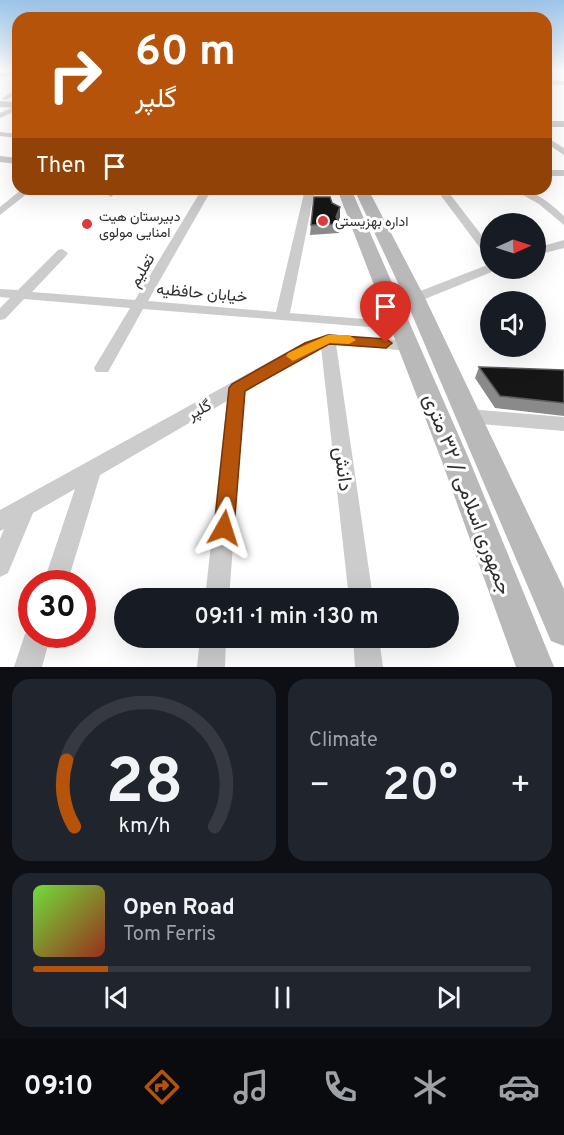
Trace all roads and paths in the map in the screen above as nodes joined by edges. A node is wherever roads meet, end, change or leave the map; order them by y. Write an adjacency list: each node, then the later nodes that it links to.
1 (21, 195): 8 (street)
2 (203, 195): 18 (street, تعلیم)
3 (309, 195): 20 (street)
4 (346, 195): 21 (street, جمهوری اسلامی / ۳۲ متری)
5 (364, 195): 17 (street, جمهوری اسلامی / ۳۲ متری)
6 (446, 195): 10 (street)
7 (529, 195): 9 (street)
8 (0, 212)
9 (564, 222)
10 (480, 240)
11 (564, 244): 12 (street)
12 (546, 249)
13 (62, 253): 16 (street)
14 (480, 272): 17 (street)
15 (0, 293): 16 (street, خیابان حافظیه)
16 (20, 295): 18 (street, خیابان حافظیه); 19 (street)
17 (415, 298): 25 (street, جمهوری اسلامی / ۳۲ متری)
18 (139, 305): 20 (street, خیابان حافظیه); 23 (street, تعلیم)
19 (0, 316)
20 (282, 317): 21 (street, خیابان حافظیه)
21 (405, 337): 22 (street, گلپر); 28 (street, جمهوری اسلامی / ۳۲ متری)
22 (328, 339): 24 (street, گلپر); 35 (street, دانش)
23 (102, 368)
24 (237, 388): 29 (street, گلپر); 34 (street)
25 (468, 416): 26 (street); 27 (street, جمهوری اسلامی / ۳۲ متری)
26 (564, 424)
27 (487, 458): 28 (street); 36 (street, جمهوری اسلامی / ۳۲ متری)
28 (455, 459): 43 (street, جمهوری اسلامی / ۳۲ متری)
29 (91, 470): 30 (street, گلپر); 33 (street)
30 (25, 507): 31 (street, گلپر); 32 (street)
31 (0, 521)
32 (0, 565)
33 (59, 570)
34 (218, 588)
35 (360, 588)
36 (564, 628)
37 (34, 648): 40 (street)
38 (212, 648): 41 (street)
39 (367, 648): 42 (street)
40 (28, 667)
41 (211, 667)
42 (369, 667)
43 (535, 667)

